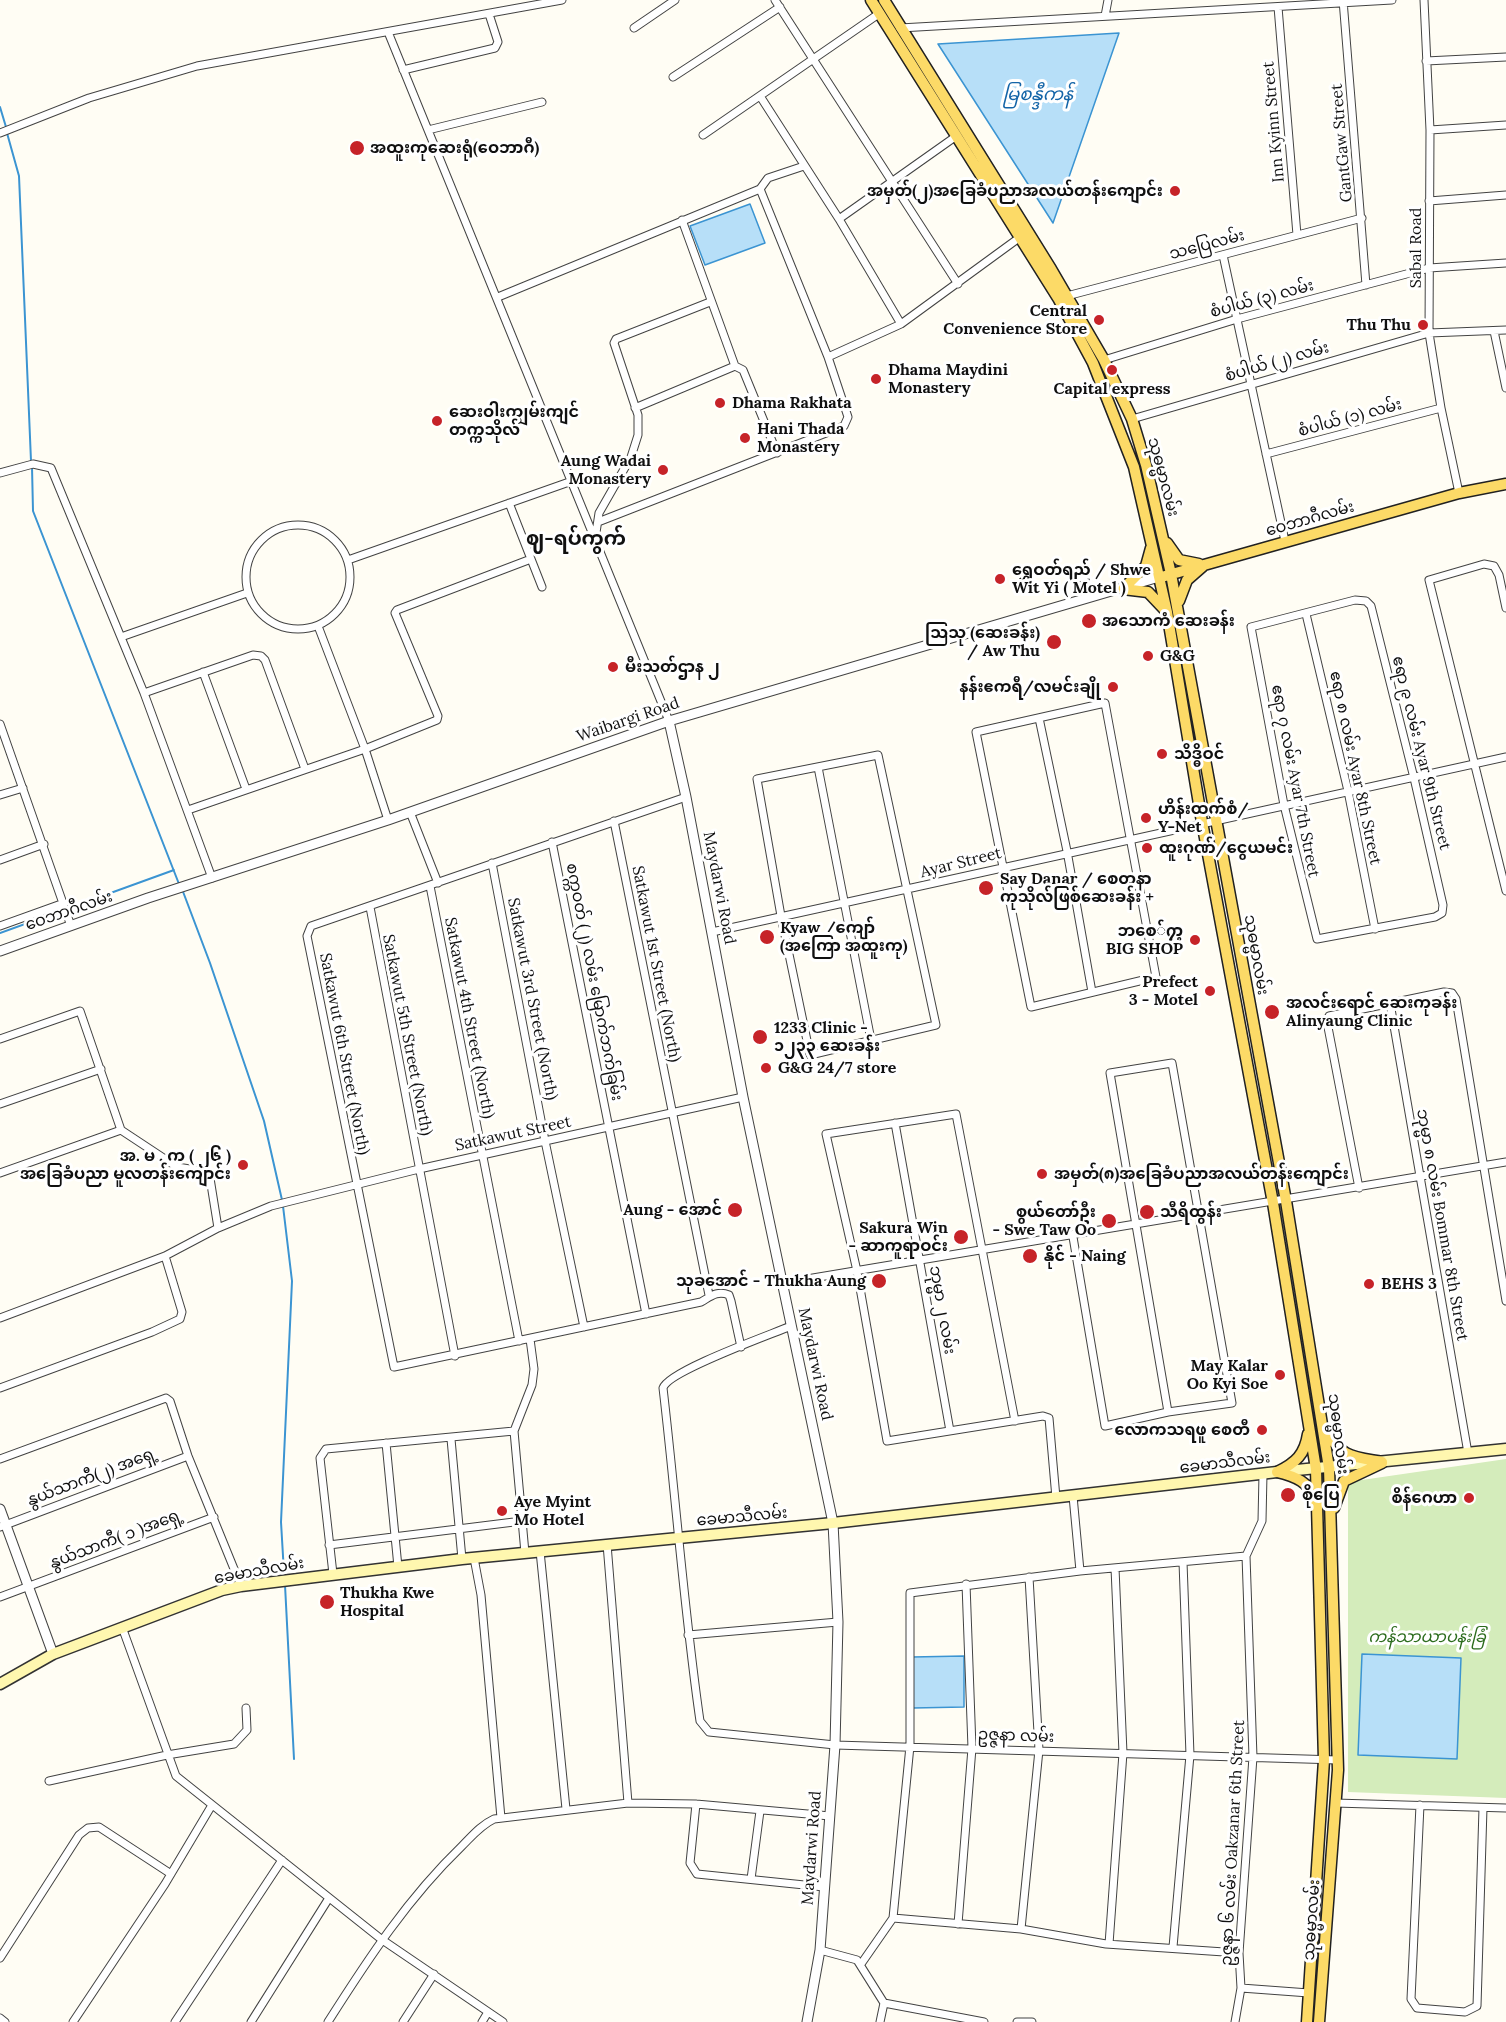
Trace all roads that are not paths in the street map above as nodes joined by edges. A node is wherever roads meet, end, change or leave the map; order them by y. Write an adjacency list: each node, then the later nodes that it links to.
1 (562, 0): 13 (street)
2 (675, 0): 15 (street)
3 (775, 0): 11 (street)
4 (871, 0): 12 (main road, သုဓမ္မာလမ်း)
5 (884, 0): 16 (main road, သုဓမ္မာလမ်း)
6 (1108, 0): 14 (street)
7 (1392, 0): 9 (street)
8 (1424, 0): 20 (street, Sabal Road)
9 (1343, 2): 10 (street); 36 (street, GantGaw Street)
10 (1278, 7): 14 (street); 40 (street, Inn Kyinn Street)
11 (780, 8): 19 (street); 22 (street)
12 (880, 13): 16 (main road, သုဓမ္မာလမ်း); 19 (street)
13 (489, 14): 17 (street); 21 (street)
14 (1105, 16): 16 (street)
15 (634, 28)
16 (896, 29): 30 (main road, သုဓမ္မာလမ်း); 39 (main road, သုဓမ္မာလမ်း)
17 (388, 32): 21 (street); 28 (street)
18 (1506, 57): 20 (street)
19 (813, 60): 23 (street); 32 (street)
20 (1426, 61): 27 (street, Sabal Road)
21 (403, 70): 26 (street)
22 (674, 77)
23 (760, 96): 29 (street); 31 (street)
24 (542, 102): 26 (street)
25 (1506, 125): 27 (street)
26 (428, 130): 46 (street)
27 (1430, 130): 35 (street, Sabal Road)
28 (0, 133)
29 (703, 135)
30 (955, 137): 32 (street); 39 (main road, သုဓမ္မာလမ်း)
31 (804, 165): 33 (street); 37 (street)
32 (892, 183): 37 (street); 44 (street)
33 (760, 189): 38 (street); 54 (street)
34 (1506, 195): 35 (street)
35 (1429, 201): 43 (street, Sabal Road)
36 (1362, 218): 40 (street, သပြေလမ်း); 45 (street, GantGaw Street)
37 (839, 219): 50 (street)
38 (682, 220): 46 (street); 48 (street)
39 (1023, 234): 44 (street); 47 (main road, သုဓမ္မာလမ်း)
40 (1297, 235): 41 (street, သပြေလမ်း)
41 (1223, 255): 47 (street, သပြေလမ်း); 49 (street)
42 (1506, 263): 43 (street, စံပါယ် (၃) လမ်း)
43 (1429, 268): 45 (street, စံပါယ် (၃) လမ်း); 53 (street, Sabal Road)
44 (958, 284): 50 (street)
45 (1366, 285): 49 (street, စံပါယ် (၃) လမ်း)
46 (498, 297): 65 (street)
47 (1063, 297): 55 (main road, သုဓမ္မာလမ်း); 73 (main road, သုဓမ္မာလမ်း)
48 (710, 302): 56 (street); 59 (street)
49 (1237, 319): 55 (street, စံပါယ် (၃) လမ်း); 57 (street)
50 (901, 324): 54 (street)
51 (1506, 330): 52 (street, စံပါယ် (၂) လမ်း)
52 (1494, 331): 53 (street, စံပါယ် (၂) လမ်း); 58 (street)
53 (1430, 333): 57 (street, စံပါယ် (၂) လမ်း); 60 (street, Sabal Road)
54 (828, 357): 62 (street)
55 (1104, 360): 61 (main road, သုဓမ္မာလမ်း)
56 (735, 366): 59 (street); 62 (street)
57 (1251, 384): 61 (street, စံပါယ် (၂) လမ်း); 63 (street)
58 (1506, 388)
59 (636, 408): 69 (street)
60 (1441, 408): 63 (street, စံပါယ် (၁) လမ်း); 67 (street, Sabal Road)
61 (1132, 419): 71 (main road, သုဓမ္မာလမ်း)
62 (777, 453): 69 (street)
63 (1266, 454): 72 (street)
64 (2, 472): 88 (street)
65 (572, 481): 68 (street); 70 (street)
66 (1506, 484): 67 (main road, ဝေဘာဂီလမ်း)
67 (1459, 493): 72 (main road, ဝေဘာဂီလမ်း)
68 (509, 503): 74 (street); 75 (street)
69 (598, 522): 70 (street)
70 (595, 539): 92 (street)
71 (1163, 539): 76 (main road); 77 (main road, သုဓမ္မာလမ်း)
72 (1285, 541): 76 (main road, ဝေဘာဂီလမ်း)
73 (1151, 545): 79 (main road, သုဓမ္မာလမ်း); 81 (main road)
74 (531, 559): 80 (street); 94 (street)
75 (348, 560): 82 (street); 87 (street)
76 (1206, 564): 77 (main road, ဝေဘာဂီလမ်း); 83 (main road)
77 (1171, 574): 79 (main road, ဝေဘာဂီလမ်း); 83 (main road, သုဓမ္မာလမ်း)
78 (1502, 574): 84 (street); 96 (street)
79 (1159, 577): 81 (street, ဝေဘာဂီလမ်း); 85 (main road, သုဓမ္မာလမ်း)
80 (542, 587)
81 (1123, 589): 85 (main road); 92 (street, Waibargi Road)
82 (247, 593): 87 (street); 88 (street)
83 (1178, 608): 108 (main road, သုဓမ္မာလမ်း)
84 (1506, 608)
85 (1167, 612): 111 (main road, သုဓမ္မာလမ်း)
86 (1306, 614): 99 (street, ဧရာ ၉ လမ်း Ayar 9th Street); 102 (street, ဧရာ ၈ လမ်း Ayar 8th Street); 105 (street, ဧရာ ၇ လမ်း Ayar 7th Street)
87 (318, 626): 94 (street)
88 (121, 637): 90 (street)
89 (203, 672): 90 (street); 98 (street); 101 (street)
90 (144, 693): 106 (street)
91 (1040, 718): 112 (street); 115 (street); 118 (street)
92 (669, 721): 104 (street, Maydarwi Road); 107 (street, Waibargi Road)
93 (1, 728): 100 (street)
94 (365, 749): 98 (street); 109 (street)
95 (1506, 757): 96 (street, Ayar Street)
96 (1474, 764): 99 (street, Ayar Street); 122 (street)
97 (818, 767): 121 (street); 124 (street); 127 (street)
98 (305, 769): 101 (street)
99 (1414, 778): 102 (street, Ayar Street); 130 (street, ဧရာ ၉ လမ်း Ayar 9th Street)
100 (23, 788): 103 (street); 114 (street)
101 (246, 789): 106 (street)
102 (1348, 791): 105 (street, Ayar Street); 130 (street, ဧရာ ၈ လမ်း Ayar 8th Street)
103 (0, 795)
104 (686, 797): 110 (street); 131 (street, Maydarwi Road)
105 (1284, 805): 108 (street, Ayar Street); 130 (street, ဧရာ ၇ လမ်း Ayar 7th Street)
106 (188, 810): 119 (street)
107 (410, 812): 109 (street, Waibargi Road); 120 (street, Satkawut 4th Street (North))
108 (1216, 819): 111 (street, Ayar Street); 153 (main road, သုဓမ္မာလမ်း)
109 (388, 820): 119 (street, Waibargi Road)
110 (614, 821): 113 (street); 140 (street, Satkawut 1st Street (North))
111 (1202, 822): 112 (street, Ayar Street); 154 (main road, သုဓမ္မာလမ်း)
112 (1131, 838): 115 (street, Ayar Street); 133 (street)
113 (552, 842): 117 (street); 142 (street, စက္ကဝတ် (၂) လမ်း မြောက်ဘက်ခြမ်း)
114 (44, 844): 116 (street); 125 (street)
115 (1067, 851): 118 (street, Ayar Street); 133 (street)
116 (0, 860)
117 (492, 863): 120 (street); 144 (street, Satkawut 3rd Street (North))
118 (1003, 867): 121 (street, Ayar Street); 133 (street)
119 (213, 878): 123 (street, Waibargi Road)
120 (434, 884): 126 (street); 145 (street, Satkawut 4th Street (North))
121 (907, 891): 124 (street, Ayar Street); 136 (street)
122 (1506, 891)
123 (148, 898): 128 (street, ဝေဘာဂီလမ်း)
124 (845, 903): 127 (street, Ayar Street); 136 (street)
125 (65, 905): 128 (street); 129 (street)
126 (369, 907): 148 (street, Satkawut 5th Street (North)); 151 (street, Satkawut 6th Street (North))
127 (781, 916): 131 (street, Ayar Street); 136 (street)
128 (70, 924): 132 (street, ဝေဘာဂီလမ်း)
129 (0, 926)
130 (1375, 929)
131 (712, 932): 138 (street, Maydarwi Road)
132 (0, 951)
133 (1092, 992)
134 (1390, 1003): 147 (street); 150 (street, ဘုမ္မာ ၈ လမ်း Bommar 8th Street); 152 (street)
135 (0, 1039): 137 (street)
136 (871, 1040)
137 (100, 1069): 139 (street); 143 (street)
138 (743, 1097): 140 (street, Satkawut Street); 163 (street, Maydarwi Road)
139 (0, 1104)
140 (670, 1113): 142 (street, Satkawut Street); 164 (street, Satkawut 1st Street (North))
141 (895, 1123): 159 (street); 161 (street, ဘုမ္မာ ၂ လမ်း); 162 (street)
142 (610, 1127): 144 (street, Satkawut Street); 166 (street, စက္ကဝတ် (၂) လမ်း မြောက်ဘက်ခြမ်း)
143 (121, 1130): 149 (street); 157 (street)
144 (545, 1140): 145 (street, Satkawut Street); 169 (street, Satkawut 3rd Street (North))
145 (482, 1155): 148 (street, Satkawut Street); 171 (street, Satkawut 4th Street (North))
146 (1506, 1162): 147 (street)
147 (1483, 1166): 150 (street); 165 (street)
148 (419, 1169): 151 (street, Satkawut Street); 173 (street, Satkawut 5th Street (North))
149 (0, 1173)
150 (1421, 1177): 152 (street); 184 (street, ဘုမ္မာ ၈ လမ်း Bommar 8th Street)
151 (355, 1184): 157 (street, Satkawut Street); 173 (street, Satkawut 6th Street (North))
152 (1359, 1188): 153 (street)
153 (1286, 1201): 154 (street); 177 (main road, သုဓမ္မာလမ်း)
154 (1273, 1203): 155 (street); 178 (main road, သုဓမ္မာလမ်း)
155 (1198, 1215): 156 (street); 156 (street); 175 (street)
156 (1135, 1226): 158 (street); 175 (street)
157 (218, 1228): 160 (street, Satkawut Street)
158 (1073, 1237): 159 (street); 175 (street)
159 (984, 1252): 161 (street); 176 (street)
160 (165, 1256): 167 (street, Satkawut Street); 174 (street)
161 (919, 1261): 162 (street); 180 (street, ဘုမ္မာ ၂ လမ်း)
162 (857, 1271): 163 (street); 180 (street)
163 (783, 1283): 168 (street, Maydarwi Road)
164 (709, 1295): 166 (street); 172 (street)
165 (1506, 1301)
166 (646, 1314): 169 (street)
167 (0, 1318)
168 (791, 1326): 172 (street); 199 (street, Maydarwi Road)
169 (584, 1327): 170 (street)
170 (530, 1339): 171 (street); 179 (street)
171 (519, 1341): 173 (street)
172 (741, 1347): 203 (street)
173 (455, 1356)
174 (0, 1388)
175 (1168, 1412)
176 (1015, 1421): 180 (street); 193 (street)
177 (1323, 1421): 187 (main road); 188 (main road, သုဓမ္မာလမ်း)
178 (1310, 1425): 189 (main road, သုဓမ္မာလမ်း); 190 (main road)
179 (514, 1431): 181 (street); 198 (street)
180 (950, 1431)
181 (451, 1439): 182 (street); 201 (street)
182 (386, 1443): 202 (street); 205 (street)
183 (1506, 1449): 184 (main road, ခေမာသီလမ်း)
184 (1468, 1453): 187 (main road, ခေမာသီလမ်း)
185 (188, 1456): 186 (street); 197 (street); 200 (street, နွယ်သာကီ(၂) အရှေ့)
186 (0, 1459)
187 (1382, 1462): 188 (main road, ခေမာသီလမ်း); 195 (main road)
188 (1329, 1468): 189 (main road, ခေမာသီလမ်း); 195 (main road, သုဓမ္မာလမ်း)
189 (1316, 1469): 190 (main road, ခေမာသီလမ်း); 196 (main road, သုဓမ္မာလမ်း)
190 (1277, 1472): 191 (main road, ခေမာသီလမ်း); 196 (main road)
191 (1263, 1474): 192 (main road, ခေမာသီလမ်း); 208 (street)
192 (1073, 1496): 193 (main road, ခေမာသီလမ်း); 214 (street)
193 (1056, 1498): 199 (main road, ခေမာသီလမ်း)
194 (0, 1509): 200 (street)
195 (1332, 1514): 236 (main road, သုဓမ္မာလမ်း)
196 (1318, 1515): 235 (main road, သုဓမ္မာလမ်း)
197 (214, 1517): 218 (street); 219 (street, နွယ်သာကီ( ၁ )အရှေ့)
198 (522, 1521): 201 (street); 207 (street)
199 (833, 1523): 203 (main road, ခေမာသီလမ်း); 221 (street, Maydarwi Road)
200 (3, 1526): 219 (street)
201 (459, 1529): 202 (street); 210 (street)
202 (396, 1537): 205 (street); 212 (street)
203 (680, 1537): 204 (main road, ခေမာသီလမ်း); 223 (street)
204 (607, 1544): 206 (main road, ခေမာသီလမ်း); 238 (street)
205 (329, 1545): 215 (street)
206 (540, 1551): 207 (main road, ခေမာသီလမ်း); 245 (street)
207 (525, 1553): 209 (main road, ခေမာသီလမ်း)
208 (1246, 1556): 211 (street); 234 (street, ဥဇ္ဇနာ ၆ လမ်း Oakzanar 6th Street)
209 (474, 1558): 210 (main road, ခေမာသီလမ်း); 248 (street)
210 (462, 1559): 212 (main road, ခေမာသီလမ်း)
211 (1183, 1562): 213 (street); 232 (street)
212 (398, 1567): 215 (main road, ခေမာသီလမ်း)
213 (1115, 1568): 214 (street); 231 (street)
214 (1080, 1571): 216 (street)
215 (333, 1574): 218 (main road, ခေမာသီလမ်း)
216 (1029, 1577): 217 (street); 230 (street)
217 (966, 1584): 228 (street); 229 (street)
218 (241, 1586): 222 (main road, ခေမာသီလမ်း)
219 (28, 1587): 220 (street, နွယ်သာကီ( ၁ )အရှေ့); 224 (street)
220 (0, 1596)
221 (838, 1622): 223 (street); 227 (street, Maydarwi Road)
222 (122, 1628): 224 (main road, ခေမာသီလမ်း); 233 (street)
223 (688, 1635): 227 (street, ဥဇ္ဇနာ လမ်း)
224 (53, 1654): 225 (main road, ခေမာသီလမ်း)
225 (0, 1684)
226 (246, 1708): 233 (street)
227 (835, 1745): 228 (street, ဥဇ္ဇနာ လမ်း); 247 (street, Maydarwi Road)
228 (910, 1746): 229 (street, ဥဇ္ဇနာ လမ်း); 254 (street)
229 (972, 1748): 230 (street, ဥဇ္ဇနာ လမ်း); 255 (street)
230 (1039, 1750): 231 (street, ဥဇ္ဇနာ လမ်း); 256 (street)
231 (1123, 1753): 232 (street, ဥဇ္ဇနာ လမ်း); 258 (street)
232 (1190, 1755): 234 (street, ဥဇ္ဇနာ လမ်း); 259 (street)
233 (168, 1757): 237 (street); 241 (street)
234 (1253, 1757): 235 (street, ဥဇ္ဇနာ လမ်း); 261 (street, ဥဇ္ဇနာ ၆ လမ်း Oakzanar 6th Street)
235 (1324, 1760): 236 (street, ဥဇ္ဇနာ လမ်း); 266 (main road, သုဓမ္မာလမ်း)
236 (1338, 1760): 239 (main road, သုဓမ္မာလမ်း)
237 (50, 1781)
238 (628, 1803): 240 (street); 245 (street)
239 (1335, 1803): 242 (street); 286 (main road, သုဓမ္မာလမ်း)
240 (696, 1804): 246 (street); 251 (street)
241 (212, 1805): 249 (street); 250 (street)
242 (1420, 1805): 243 (street); 243 (street)
243 (1483, 1808): 244 (street)
244 (1506, 1808)
245 (566, 1809): 248 (street)
246 (760, 1811): 247 (street); 251 (street)
247 (830, 1816): 252 (street, Maydarwi Road)
248 (501, 1818): 257 (street)
249 (282, 1860): 253 (street); 273 (street)
250 (171, 1874): 262 (street); 272 (street)
251 (751, 1879): 252 (street)
252 (824, 1887): 260 (street, Maydarwi Road)
253 (329, 1898): 257 (street); 274 (street)
254 (893, 1918): 255 (street); 263 (street)
255 (958, 1924): 256 (street)
256 (1021, 1929): 258 (street)
257 (381, 1939): 264 (street); 275 (street)
258 (1109, 1944): 259 (street)
259 (1173, 1947): 261 (street)
260 (820, 1950): 263 (street); 279 (street, Maydarwi Road)
261 (1239, 1953): 265 (street, ဥဇ္ဇနာ ၆ လမ်း Oakzanar 6th Street)
262 (0, 1958)
263 (861, 1964): 267 (street)
264 (434, 1974): 268 (street); 276 (street)
265 (1241, 1988): 266 (street); 284 (street, ဥဇ္ဇနာ ၆ လမ်း Oakzanar 6th Street)
266 (1309, 1993): 285 (main road, သုဓမ္မာလမ်း)
267 (884, 2003): 270 (street); 280 (street)
268 (488, 2012): 277 (street); 278 (street)
269 (0, 2018): 271 (street)
270 (944, 2018): 281 (street)
271 (5, 2022)
272 (73, 2022)
273 (175, 2022)
274 (251, 2022)
275 (328, 2022)
276 (403, 2022)
277 (482, 2022)
278 (503, 2022)
279 (807, 2022)
280 (880, 2022)
281 (984, 2022)
282 (1017, 2022): 283 (street)
283 (1032, 2022)
284 (1234, 2022)
285 (1306, 2022)
286 (1320, 2022)

